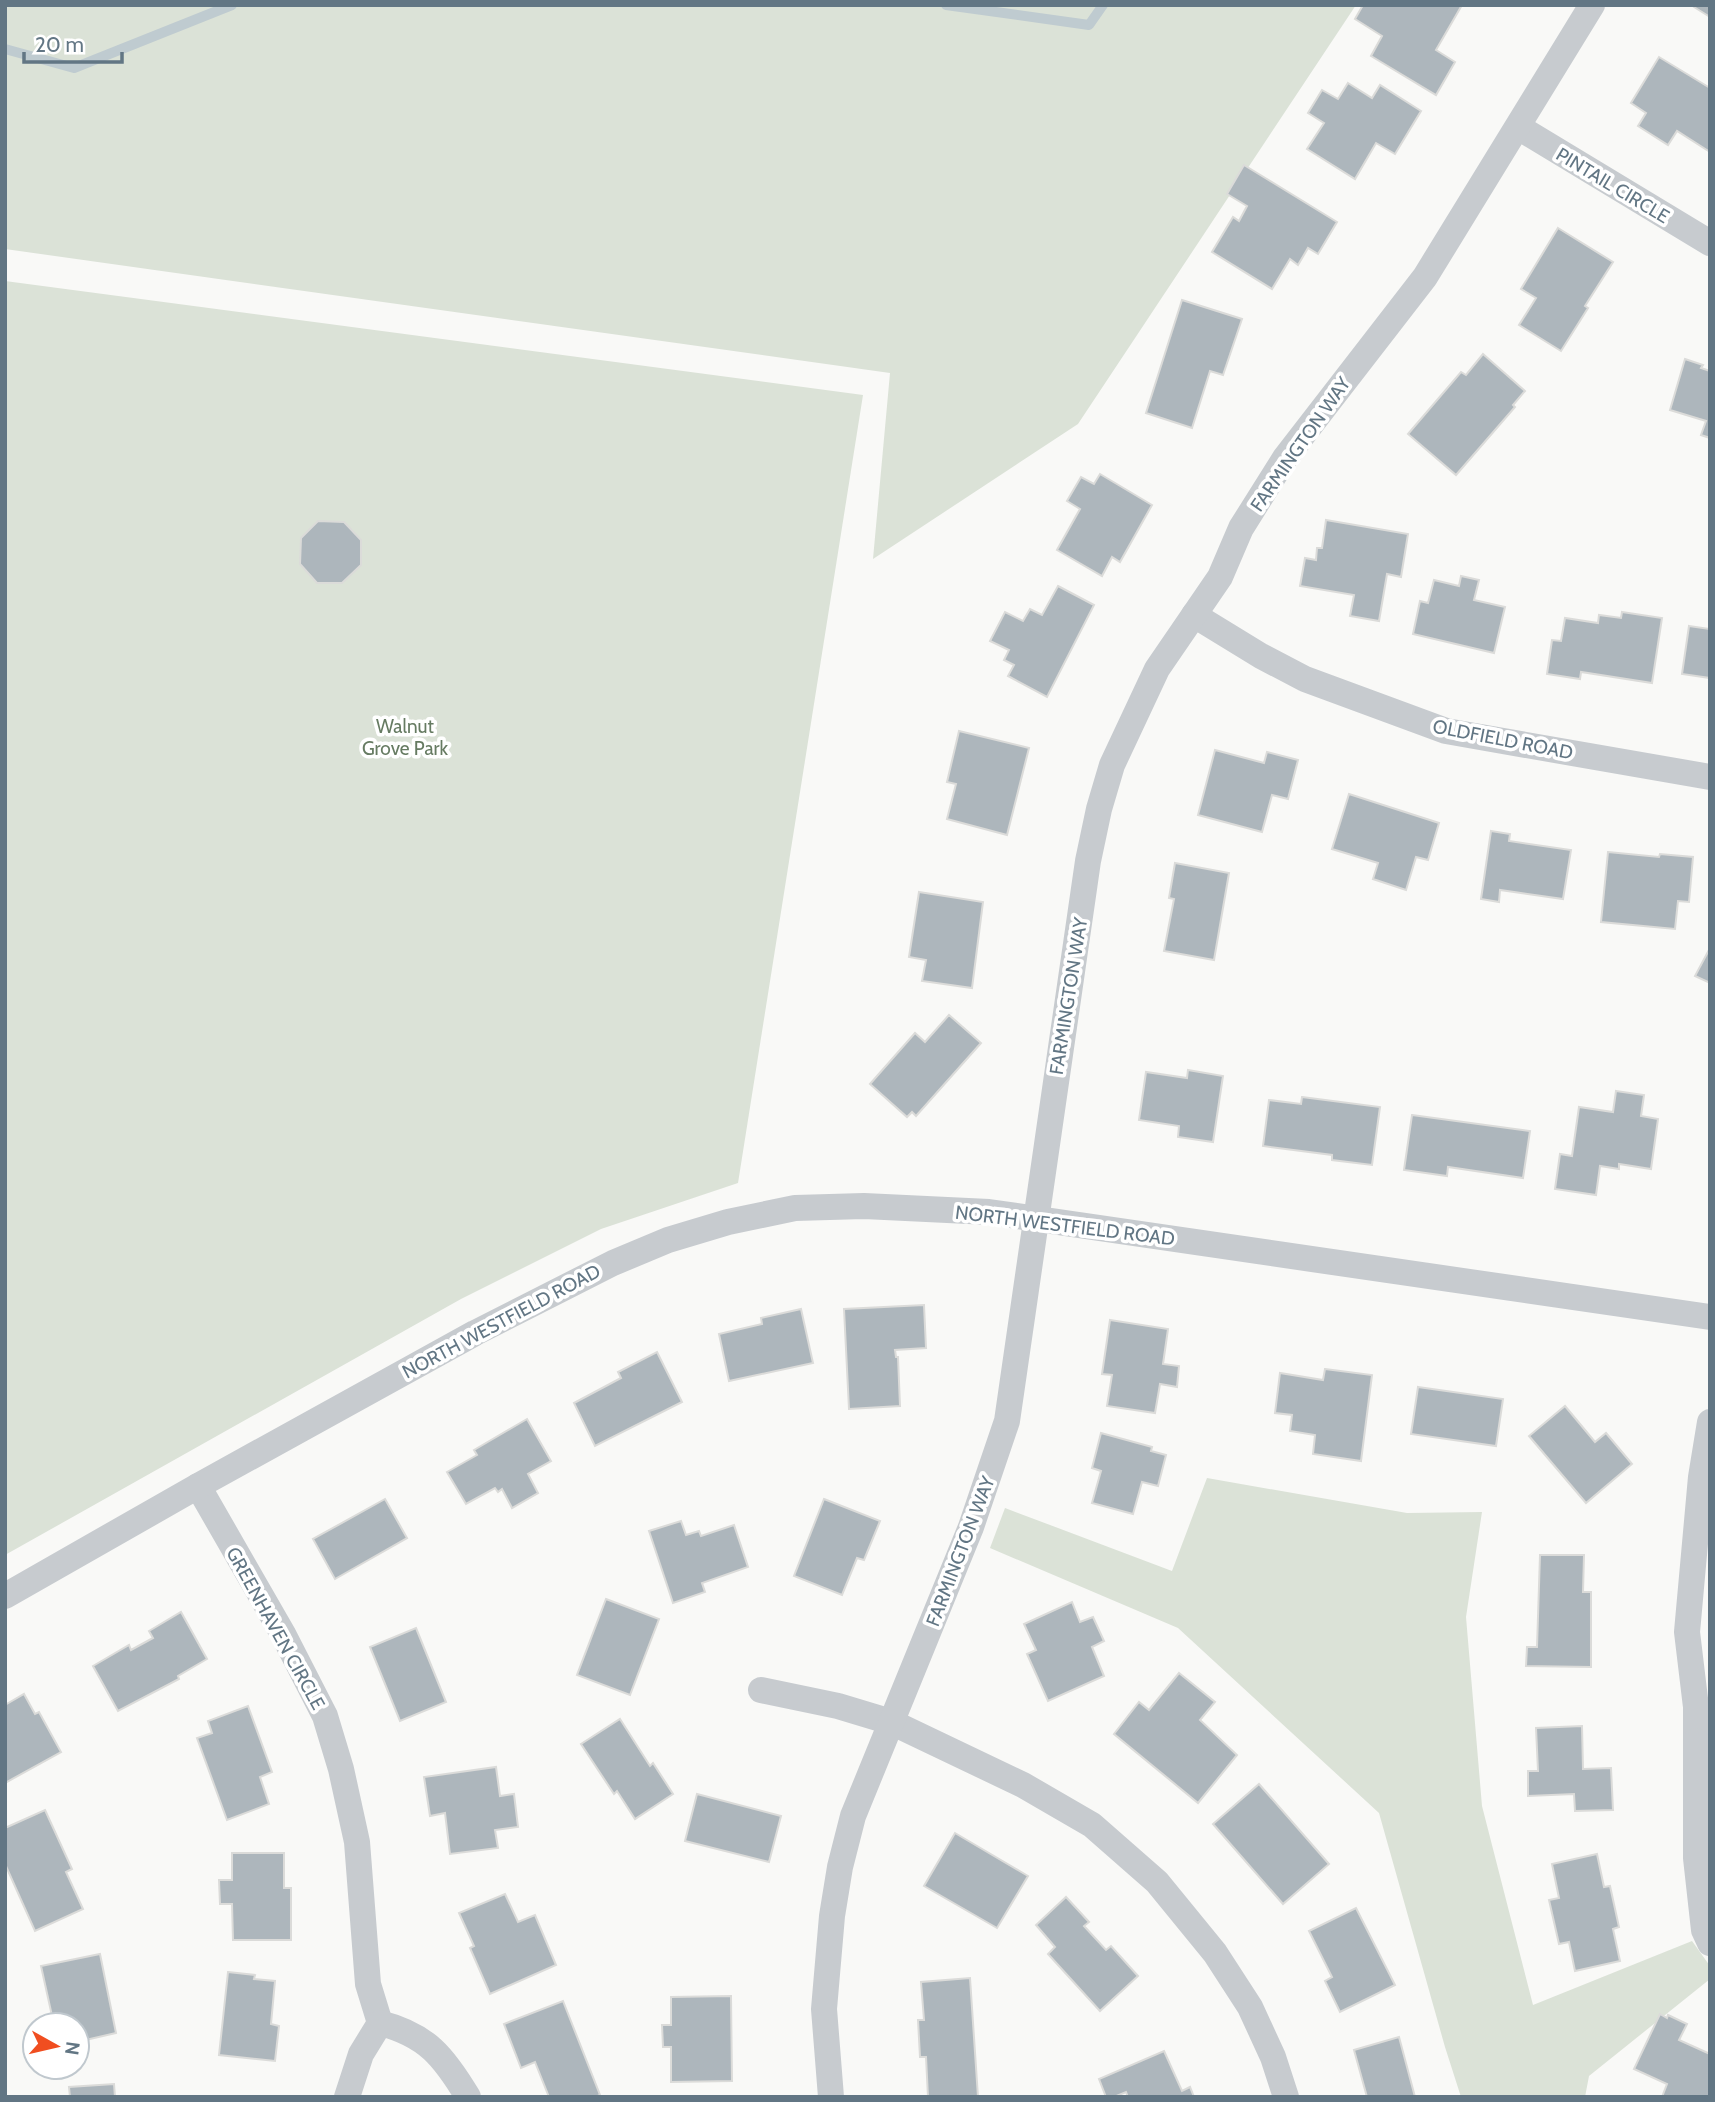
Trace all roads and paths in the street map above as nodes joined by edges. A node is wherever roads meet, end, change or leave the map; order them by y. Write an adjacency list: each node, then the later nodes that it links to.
1 (1592, 5): 2 (street, FARMINGTON WAY)
2 (1518, 127): 3 (street, PINTAIL CIRCLE); 4 (street, FARMINGTON WAY)
3 (1710, 243)
4 (1194, 615): 5 (street, OLDFIELD ROAD); 6 (street, FARMINGTON WAY)
5 (1710, 777)
6 (1035, 1218): 7 (street, NORTH WESTFIELD ROAD); 9 (street, NORTH WESTFIELD ROAD); 12 (street, FARMINGTON WAY)
7 (1710, 1317)
8 (1710, 1422): 13 (street)
9 (198, 1486): 10 (street, NORTH WESTFIELD ROAD); 15 (street, GREENHAVEN CIRCLE)
10 (5, 1596)
11 (761, 1690): 12 (street)
12 (891, 1722): 18 (street, FARMINGTON WAY); 19 (street)
13 (1703, 1750): 14 (street)
14 (1710, 1943)
15 (380, 2023): 16 (street); 17 (street)
16 (347, 2097)
17 (468, 2097)
18 (831, 2097)
19 (1286, 2097)

